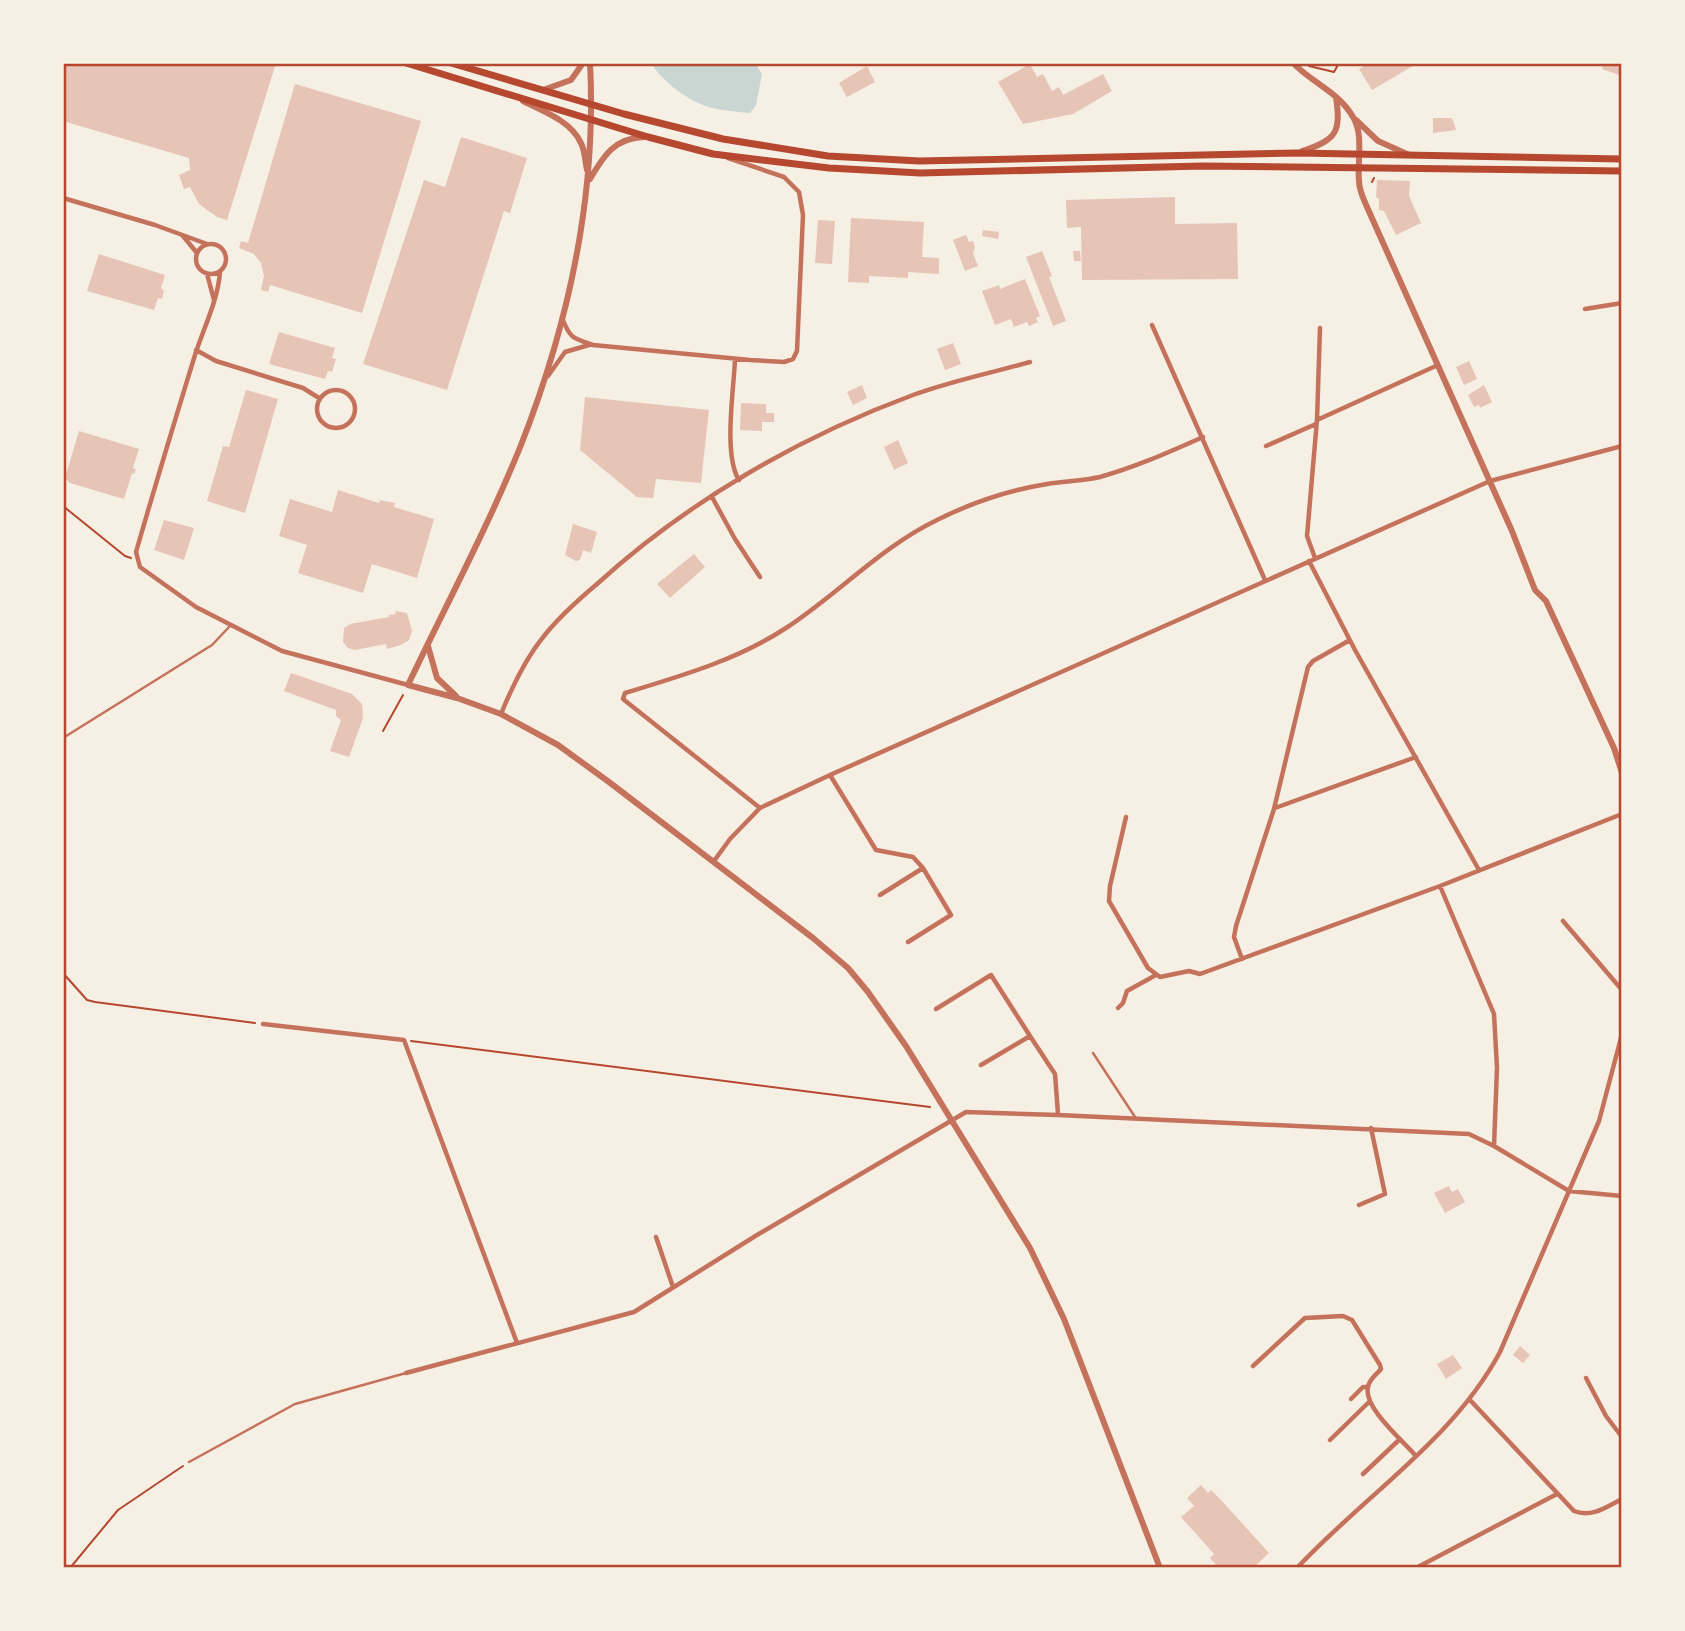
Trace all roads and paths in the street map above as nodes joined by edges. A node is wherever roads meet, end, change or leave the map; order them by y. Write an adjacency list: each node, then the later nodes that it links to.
1 (406, 63): 10 (main road)
2 (451, 63): 8 (main road)
3 (583, 63): 8 (street)
4 (590, 63): 11 (street)
5 (1293, 63): 9 (street)
6 (1339, 63): 7 (path)
7 (1302, 64)
8 (542, 90): 11 (main road)
9 (1336, 97): 12 (street); 16 (street)
10 (518, 98): 13 (main road); 23 (street)
11 (592, 105): 13 (street); 16 (main road)
12 (1355, 119): 17 (street); 18 (street)
13 (591, 120): 14 (main road); 23 (street)
14 (648, 137): 15 (main road); 23 (street)
15 (713, 153): 20 (main road); 39 (street)
16 (1298, 153): 17 (main road)
17 (1358, 154): 18 (main road); 20 (street)
18 (1407, 154): 19 (main road)
19 (1622, 159)
20 (1359, 169): 21 (main road); 41 (street)
21 (1622, 171)
22 (1374, 178): 24 (path)
23 (589, 180): 34 (street)
24 (1372, 182)
25 (63, 198): 26 (street)
26 (182, 235): 27 (street); 28 (street)
27 (207, 244): 28 (street); 29 (street)
28 (197, 253): 30 (street)
29 (220, 272): 30 (street); 31 (street)
30 (207, 274): 31 (street)
31 (214, 300): 38 (street)
32 (1622, 303): 33 (street)
33 (1585, 309)
34 (562, 317): 37 (street); 42 (street)
35 (1152, 325): 45 (street)
36 (1320, 328): 44 (street)
37 (593, 345): 39 (street); 42 (street)
38 (196, 350): 43 (street); 53 (street)
39 (735, 359): 48 (street)
40 (1030, 362): 48 (street)
41 (1438, 365): 44 (street); 49 (street)
42 (543, 382): 59 (street)
43 (319, 398): 43 (street)
44 (1316, 422): 46 (street); 52 (street)
45 (1203, 437): 56 (street); 69 (street)
46 (1266, 446)
47 (1622, 446): 49 (street)
48 (739, 480): 50 (street)
49 (1490, 481): 52 (street); 67 (street)
50 (712, 498): 55 (street); 63 (street)
51 (63, 506): 53 (path)
52 (1315, 558): 54 (street)
53 (136, 560): 57 (street)
54 (1309, 561): 56 (street); 58 (street)
55 (760, 577)
56 (1265, 580): 68 (street)
57 (230, 626): 60 (street); 65 (lane)
58 (1350, 640): 66 (street); 70 (street)
59 (428, 645): 60 (street); 62 (street)
60 (408, 685): 62 (street)
61 (403, 695): 64 (path)
62 (457, 698): 63 (street)
63 (500, 714): 73 (street)
64 (383, 732)
65 (63, 738)
66 (1416, 757): 70 (street); 75 (street)
67 (1622, 773)
68 (831, 775): 69 (street); 74 (street)
69 (760, 808): 73 (street)
70 (1274, 808): 80 (street)
71 (1622, 814): 75 (street)
72 (1126, 817): 82 (street)
73 (714, 861): 94 (street)
74 (923, 868): 77 (street); 79 (street)
75 (1479, 870): 76 (street)
76 (1440, 886): 80 (street); 97 (street)
77 (880, 895)
78 (1563, 921): 83 (street)
79 (908, 942)
80 (1242, 959): 82 (street)
81 (63, 973): 86 (path)
82 (1156, 975): 84 (street)
83 (1622, 990)
84 (1118, 1008)
85 (936, 1009): 88 (street)
86 (263, 1024): 89 (street)
87 (1622, 1034): 98 (street)
88 (1030, 1036): 91 (street); 93 (street)
89 (404, 1040): 92 (path); 103 (street)
90 (1093, 1053): 95 (lane)
91 (981, 1065)
92 (930, 1107)
93 (1058, 1115): 94 (street); 95 (street)
94 (952, 1119): 102 (street); 120 (street)
95 (1136, 1119): 96 (street)
96 (1371, 1128): 97 (street); 100 (street)
97 (1494, 1146): 98 (street)
98 (1569, 1191): 99 (street); 109 (street)
99 (1622, 1196)
100 (1359, 1205)
101 (656, 1237): 102 (street)
102 (673, 1287): 103 (street)
103 (517, 1343): 105 (street)
104 (1253, 1366): 107 (street)
105 (406, 1373): 115 (lane)
106 (1586, 1378): 111 (street)
107 (1367, 1387): 108 (street); 110 (street)
108 (1351, 1399)
109 (1471, 1399): 114 (street); 117 (street)
110 (1369, 1402): 112 (street); 113 (street)
111 (1622, 1437)
112 (1400, 1439): 114 (street); 116 (street)
113 (1330, 1440)
114 (1415, 1455): 121 (street)
115 (189, 1462): 119 (path)
116 (1363, 1474)
117 (1557, 1493): 118 (street); 122 (street)
118 (1622, 1499)
119 (70, 1568)
120 (1160, 1568)
121 (1297, 1568)
122 (1416, 1568)

